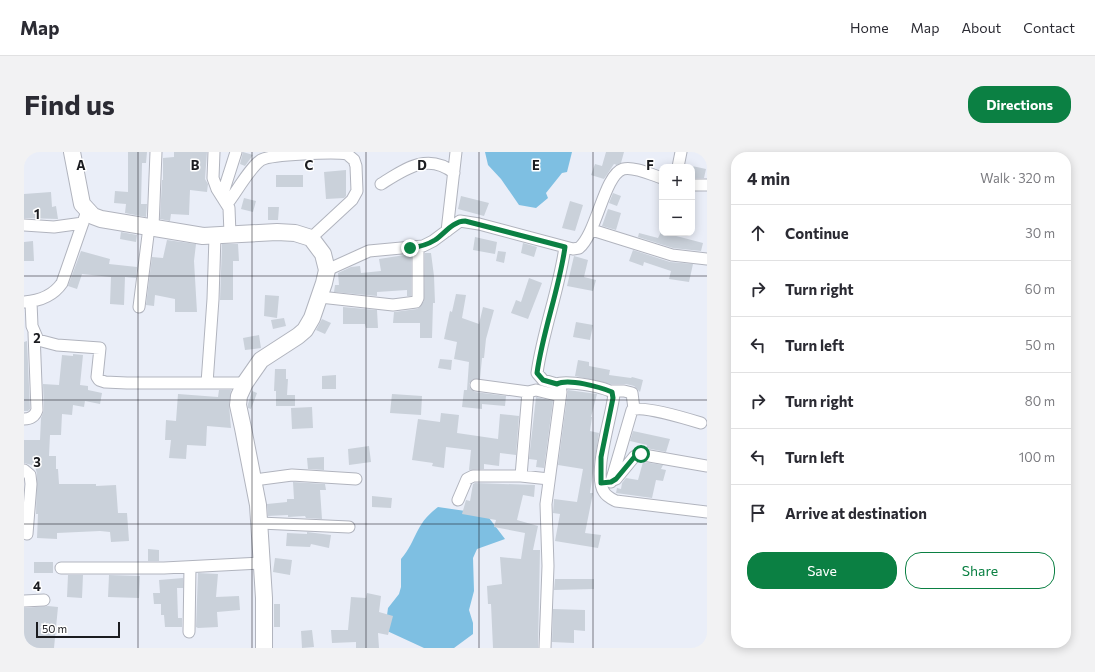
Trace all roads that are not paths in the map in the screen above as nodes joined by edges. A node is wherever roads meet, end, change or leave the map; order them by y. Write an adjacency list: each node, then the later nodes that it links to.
1 (72, 152): 16 (street)
2 (156, 152): 18 (street)
3 (214, 152): 15 (street)
4 (236, 152): 15 (street)
5 (331, 152): 8 (street); 22 (street)
6 (456, 152): 10 (street)
7 (681, 152): 9 (street)
8 (260, 156): 15 (street)
9 (679, 164)
10 (454, 173): 12 (street); 20 (street)
11 (659, 177): 19 (street)
12 (381, 184)
13 (695, 185): 14 (street)
14 (707, 185)
15 (224, 200): 21 (street)
16 (85, 217): 17 (street); 18 (street); 28 (street)
17 (24, 225)
18 (151, 227): 21 (street); 29 (street)
19 (592, 230): 24 (street); 25 (street)
20 (447, 231): 23 (street); 24 (street)
21 (222, 235): 22 (street); 31 (street)
22 (311, 238): 26 (street)
23 (418, 247): 26 (street); 27 (street)
24 (565, 247): 33 (street)
25 (707, 259)
26 (327, 270): 27 (street)
27 (320, 297): 32 (street)
28 (28, 302): 30 (street)
29 (139, 307)
30 (34, 332): 31 (street); 39 (street)
31 (207, 383): 32 (street)
32 (244, 383): 46 (street)
33 (557, 384): 36 (street); 37 (street)
34 (476, 385): 35 (street)
35 (528, 392): 37 (street); 43 (street)
36 (612, 392): 38 (street); 47 (street)
37 (560, 396): 45 (street)
38 (634, 409): 40 (street); 47 (street)
39 (24, 419)
40 (701, 423)
41 (707, 466): 47 (street)
42 (24, 470): 52 (street)
43 (521, 476): 45 (street); 48 (street)
44 (356, 479): 46 (street)
45 (549, 479): 60 (street)
46 (254, 480): 50 (street)
47 (606, 482): 49 (street)
48 (458, 500)
49 (707, 512)
50 (260, 523): 51 (street); 53 (street)
51 (349, 527)
52 (27, 534)
53 (262, 563): 54 (street); 59 (street)
54 (190, 567): 55 (street); 58 (street)
55 (61, 568)
56 (44, 600): 57 (street)
57 (24, 601)
58 (189, 632)
59 (264, 648)
60 (545, 648)

